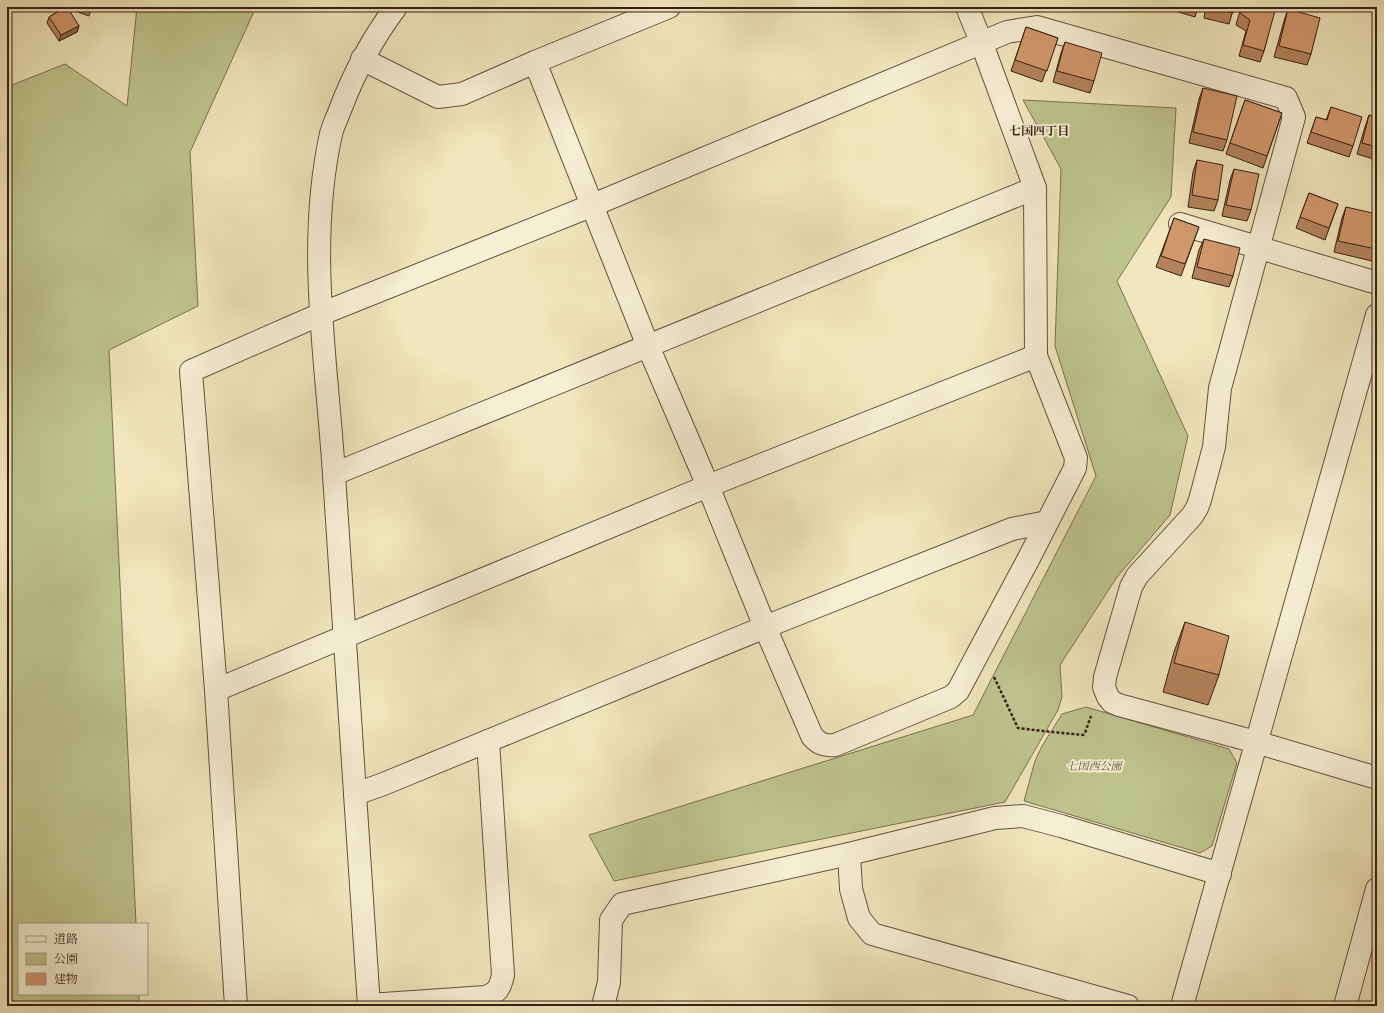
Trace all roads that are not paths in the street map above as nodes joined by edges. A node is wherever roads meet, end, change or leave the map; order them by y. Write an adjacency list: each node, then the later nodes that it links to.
1 (396, 7): 5 (street)
2 (669, 7): 6 (street)
3 (967, 7): 4 (street)
4 (982, 44): 7 (street); 8 (street); 10 (street)
5 (362, 59): 6 (street); 12 (street)
6 (535, 62): 8 (street)
7 (1035, 188): 14 (street); 15 (street)
8 (592, 205): 12 (street); 14 (street)
9 (1180, 224): 10 (street)
10 (1259, 248): 11 (street); 23 (street)
11 (1377, 283)
12 (321, 314): 16 (street); 21 (street)
13 (1377, 315): 23 (street)
14 (648, 346): 16 (street); 17 (street)
15 (1036, 356): 17 (street); 18 (street)
16 (334, 474): 20 (street)
17 (708, 486): 19 (street); 20 (street)
18 (1047, 522): 19 (street); 19 (street)
19 (765, 627): 22 (street)
20 (344, 635): 21 (street); 25 (street)
21 (216, 690): 29 (street)
22 (488, 741): 25 (street); 30 (street)
23 (1256, 742): 24 (street); 27 (street)
24 (1377, 778)
25 (355, 794): 30 (street)
26 (849, 854): 27 (street); 31 (street); 32 (street)
27 (1220, 874): 33 (street)
28 (1377, 889): 34 (street)
29 (236, 1006)
30 (369, 1006)
31 (603, 1006)
32 (1128, 1006)
33 (1182, 1006)
34 (1345, 1006)

